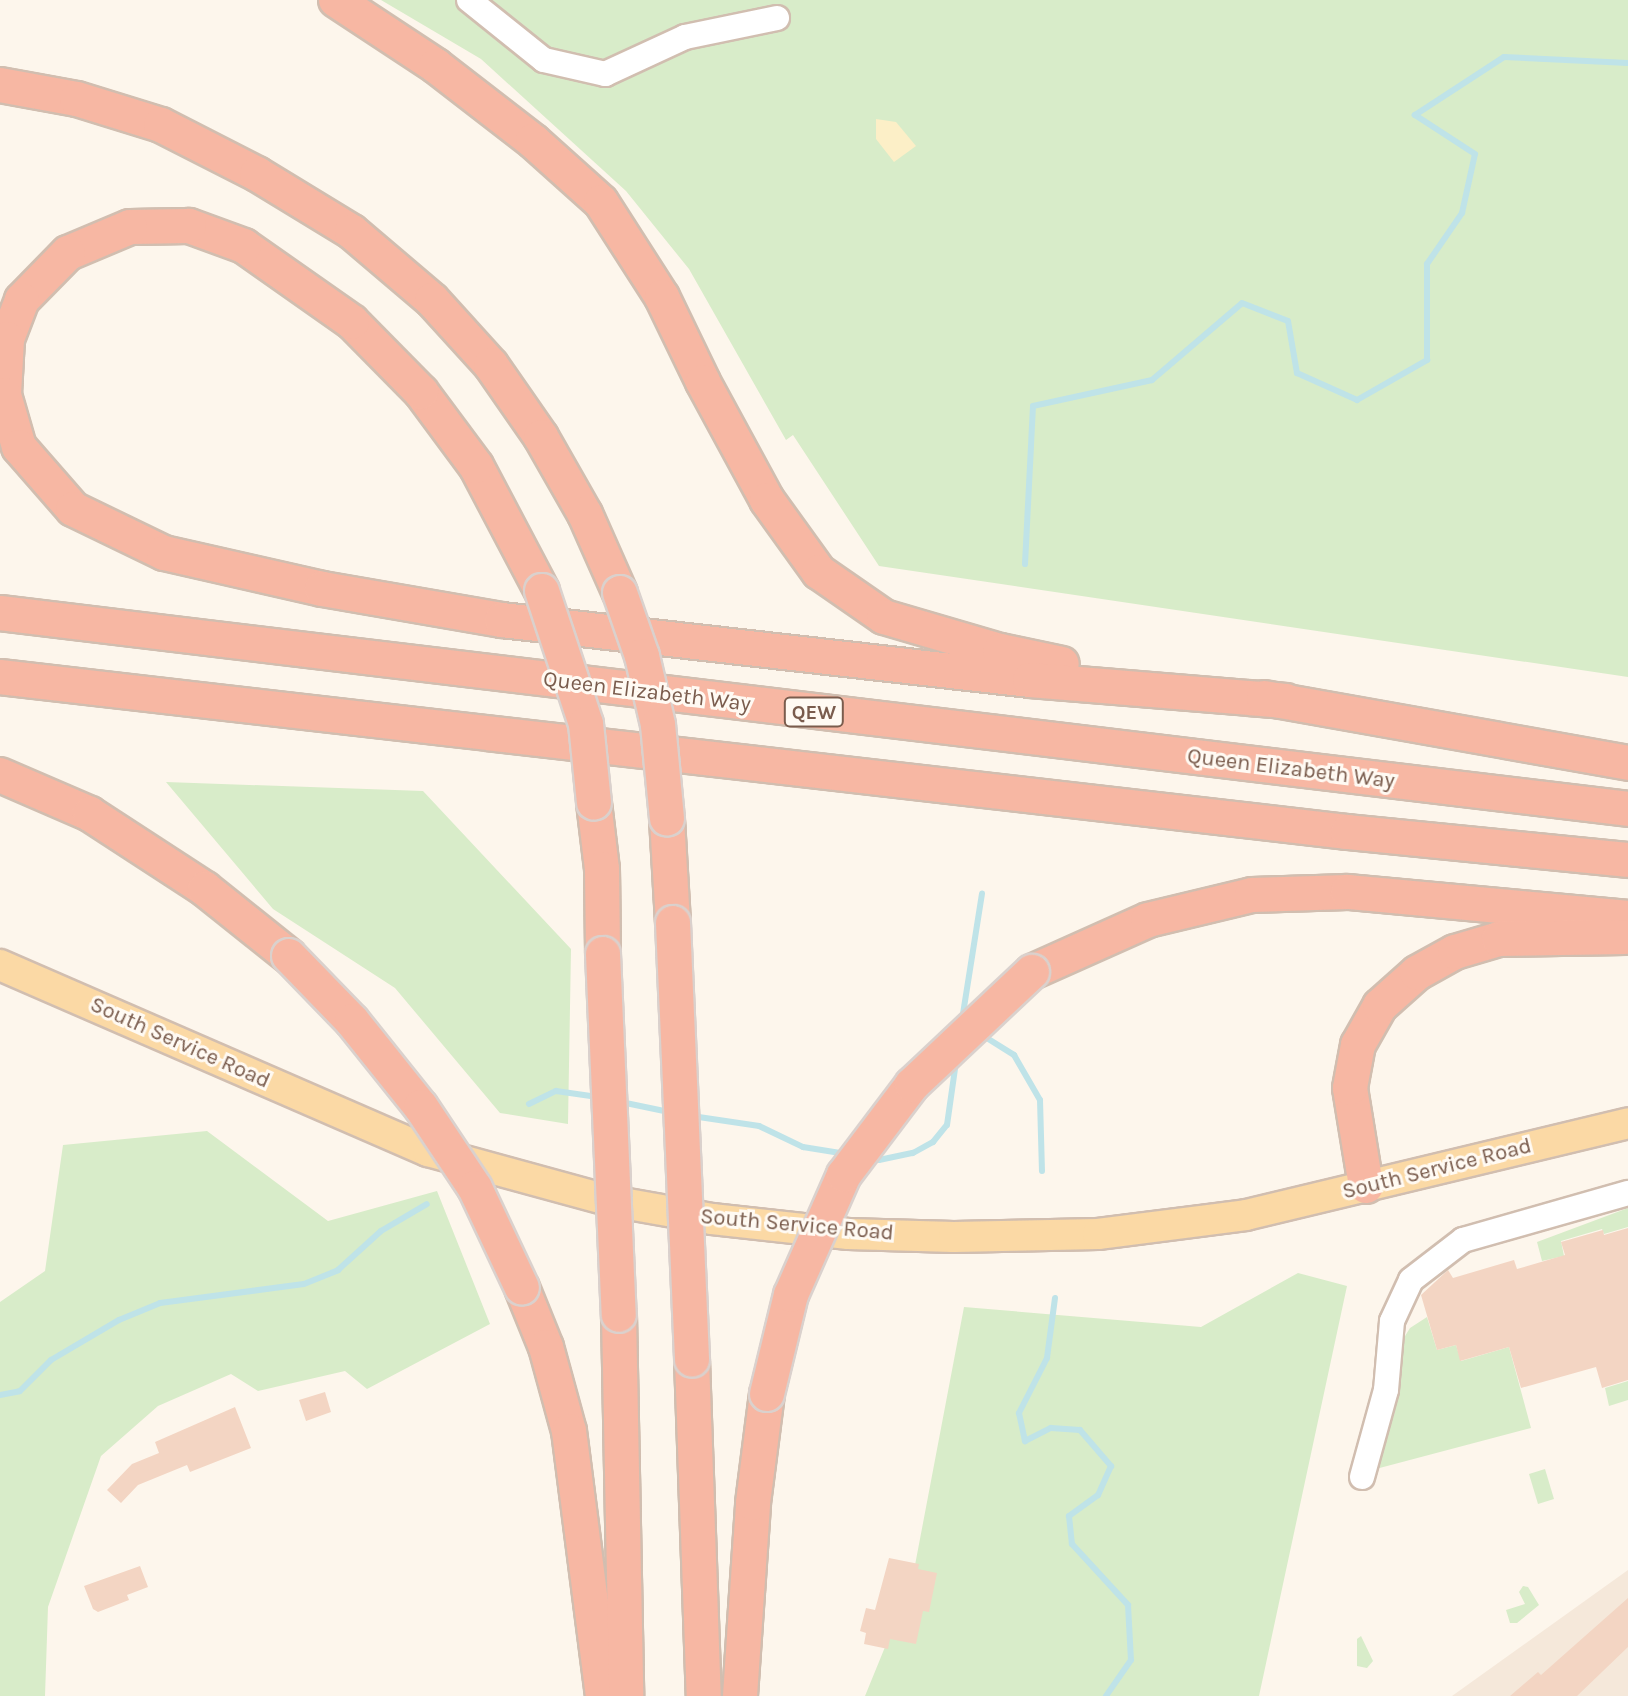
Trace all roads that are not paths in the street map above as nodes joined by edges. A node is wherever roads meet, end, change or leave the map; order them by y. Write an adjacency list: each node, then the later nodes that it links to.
1 (336, 0): 7 (highway)
2 (469, 0): 3 (lane)
3 (777, 18)
4 (0, 85): 21 (highway, bridge)
5 (0, 613): 10 (highway, Queen Elizabeth Way / QEW)
6 (0, 677): 11 (highway)
7 (1286, 701): 8 (highway); 20 (highway, bridge)
8 (1628, 763)
9 (0, 775): 19 (highway, bridge)
10 (1628, 809)
11 (1628, 860)
12 (1628, 918): 22 (highway, bridge)
13 (1628, 937): 16 (highway)
14 (0, 965): 16 (main road, South Service Road)
15 (1628, 1123): 16 (main road, South Service Road)
16 (1366, 1186)
17 (1628, 1193): 18 (lane)
18 (1362, 1477)
19 (603, 1696)
20 (626, 1696)
21 (704, 1696)
22 (740, 1696)

